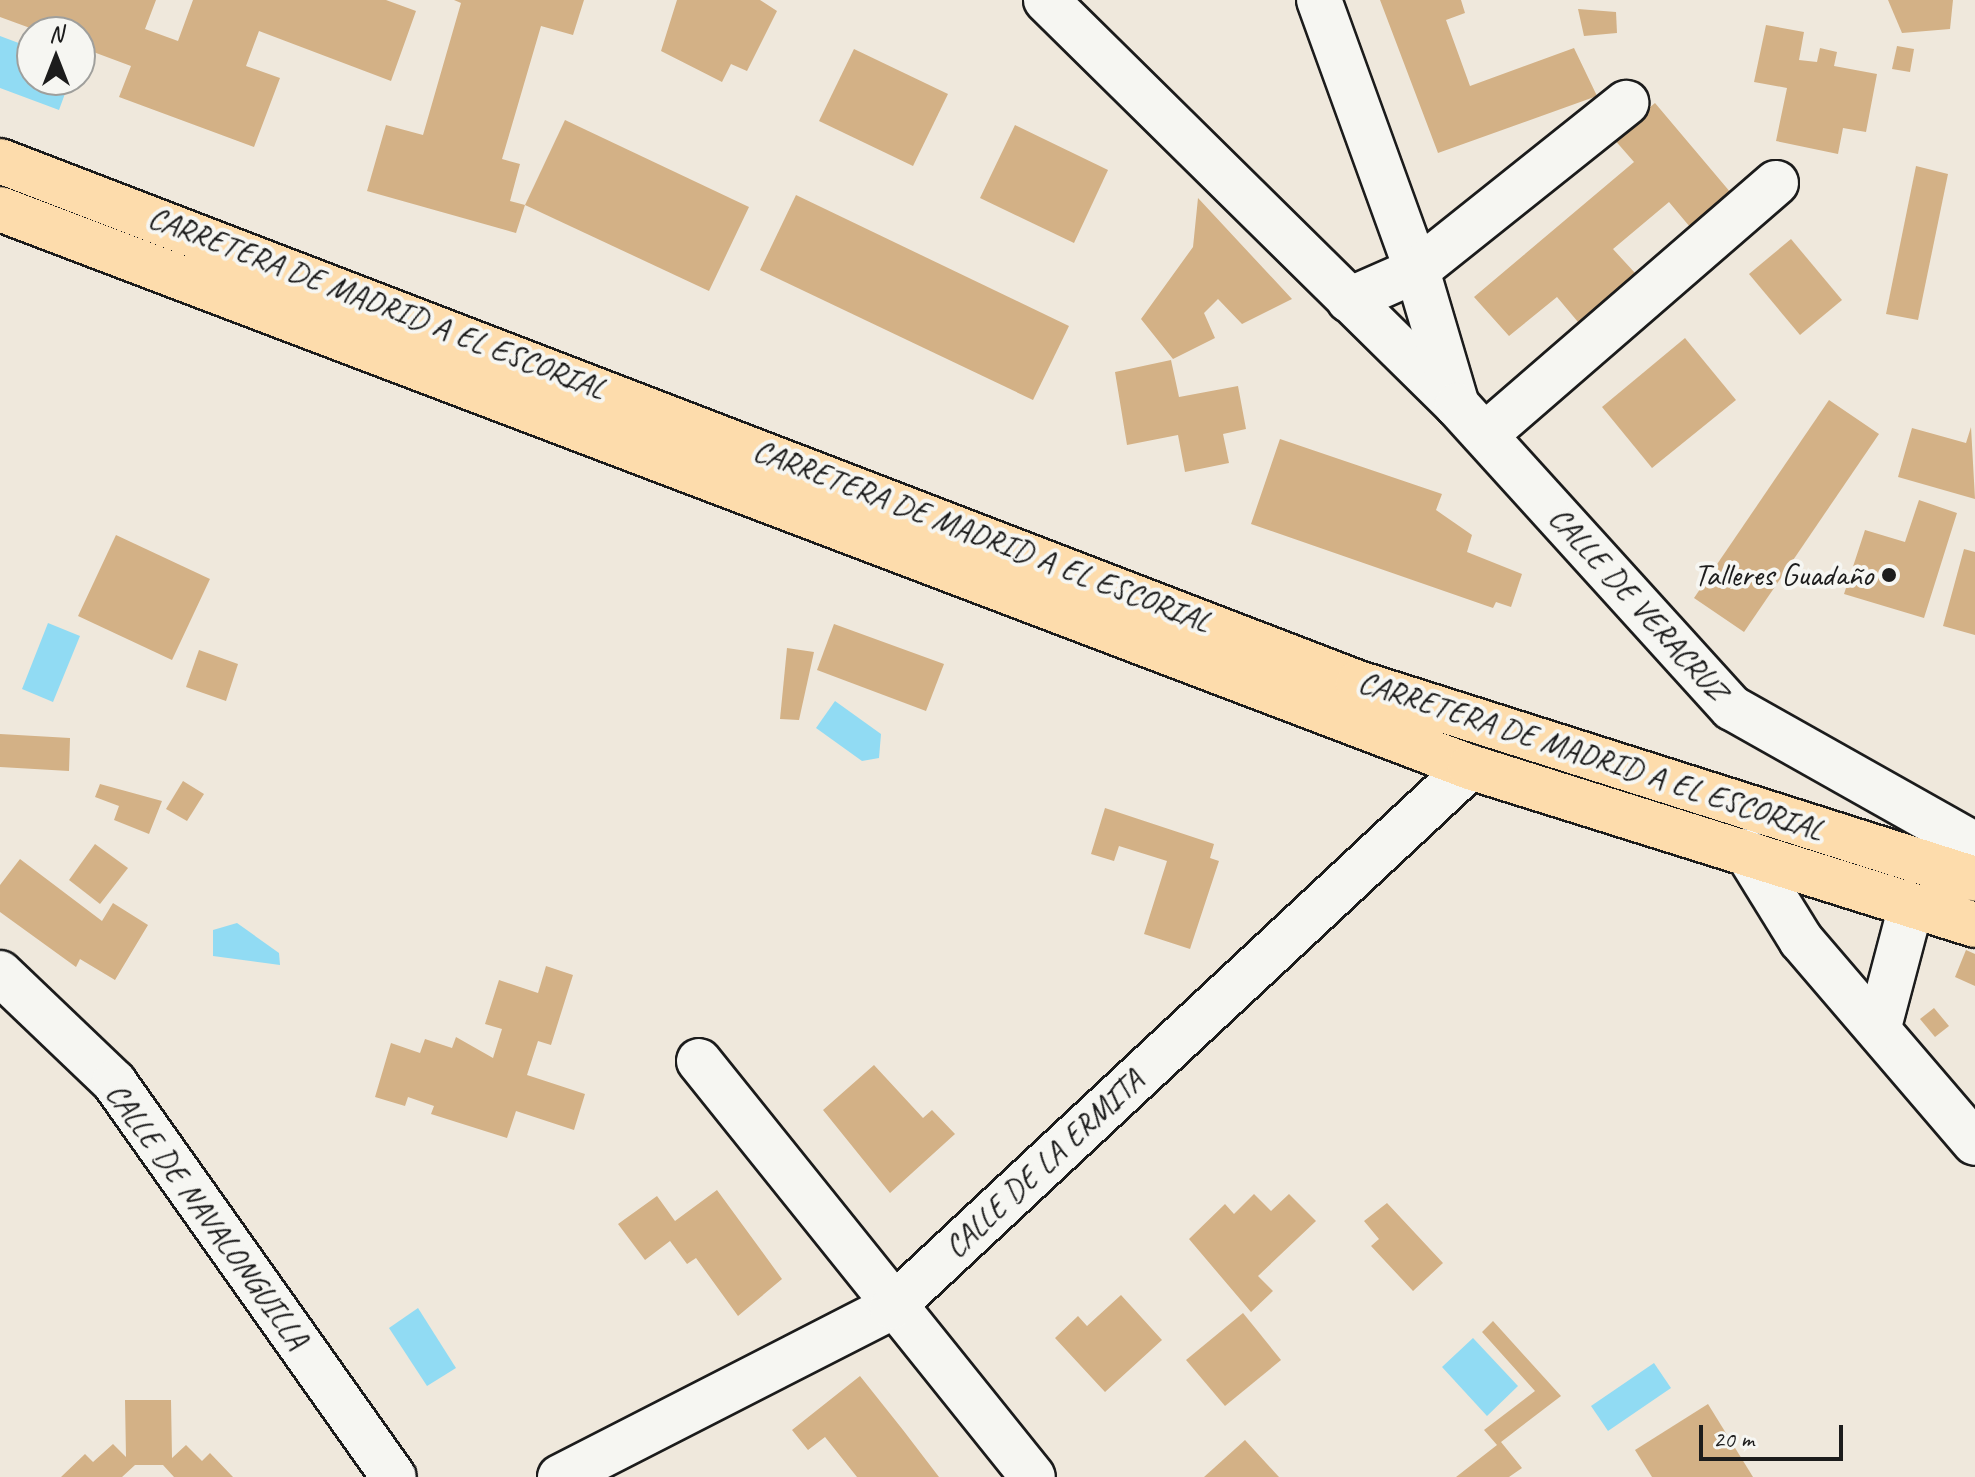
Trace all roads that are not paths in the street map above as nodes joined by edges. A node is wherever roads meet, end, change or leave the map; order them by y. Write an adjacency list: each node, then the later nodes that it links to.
1 (1046, 0): 8 (street, CALLE DE VERACRUZ)
2 (1319, 0): 7 (street, CALLE DE VERACRUZ)
3 (1626, 103): 7 (street)
4 (0, 161): 13 (highway, CARRETERA DE MADRID A EL ESCORIAL)
5 (1776, 183): 9 (street)
6 (0, 209): 10 (highway, CARRETERA DE MADRID A EL ESCORIAL)
7 (1417, 270): 8 (street); 9 (street, CALLE DE VERACRUZ)
8 (1349, 300): 9 (street, CALLE DE VERACRUZ)
9 (1471, 420): 11 (street, CALLE DE VERACRUZ)
10 (1470, 767): 12 (highway, CARRETERA DE MADRID A EL ESCORIAL); 20 (street, CALLE DE LA ERMITA)
11 (1975, 845)
12 (1746, 851): 14 (highway, CARRETERA DE MADRID A EL ESCORIAL); 17 (street)
13 (1975, 879)
14 (1911, 906): 15 (highway, CARRETERA DE MADRID A EL ESCORIAL); 17 (street)
15 (1975, 925)
16 (0, 973): 21 (street, CALLE DE NAVALONGUILLA)
17 (1879, 1027): 19 (street)
18 (699, 1061): 20 (street)
19 (1975, 1143)
20 (892, 1307): 22 (street, CALLE DE LA ERMITA); 23 (street)
21 (394, 1477)
22 (560, 1477)
23 (1033, 1477)

